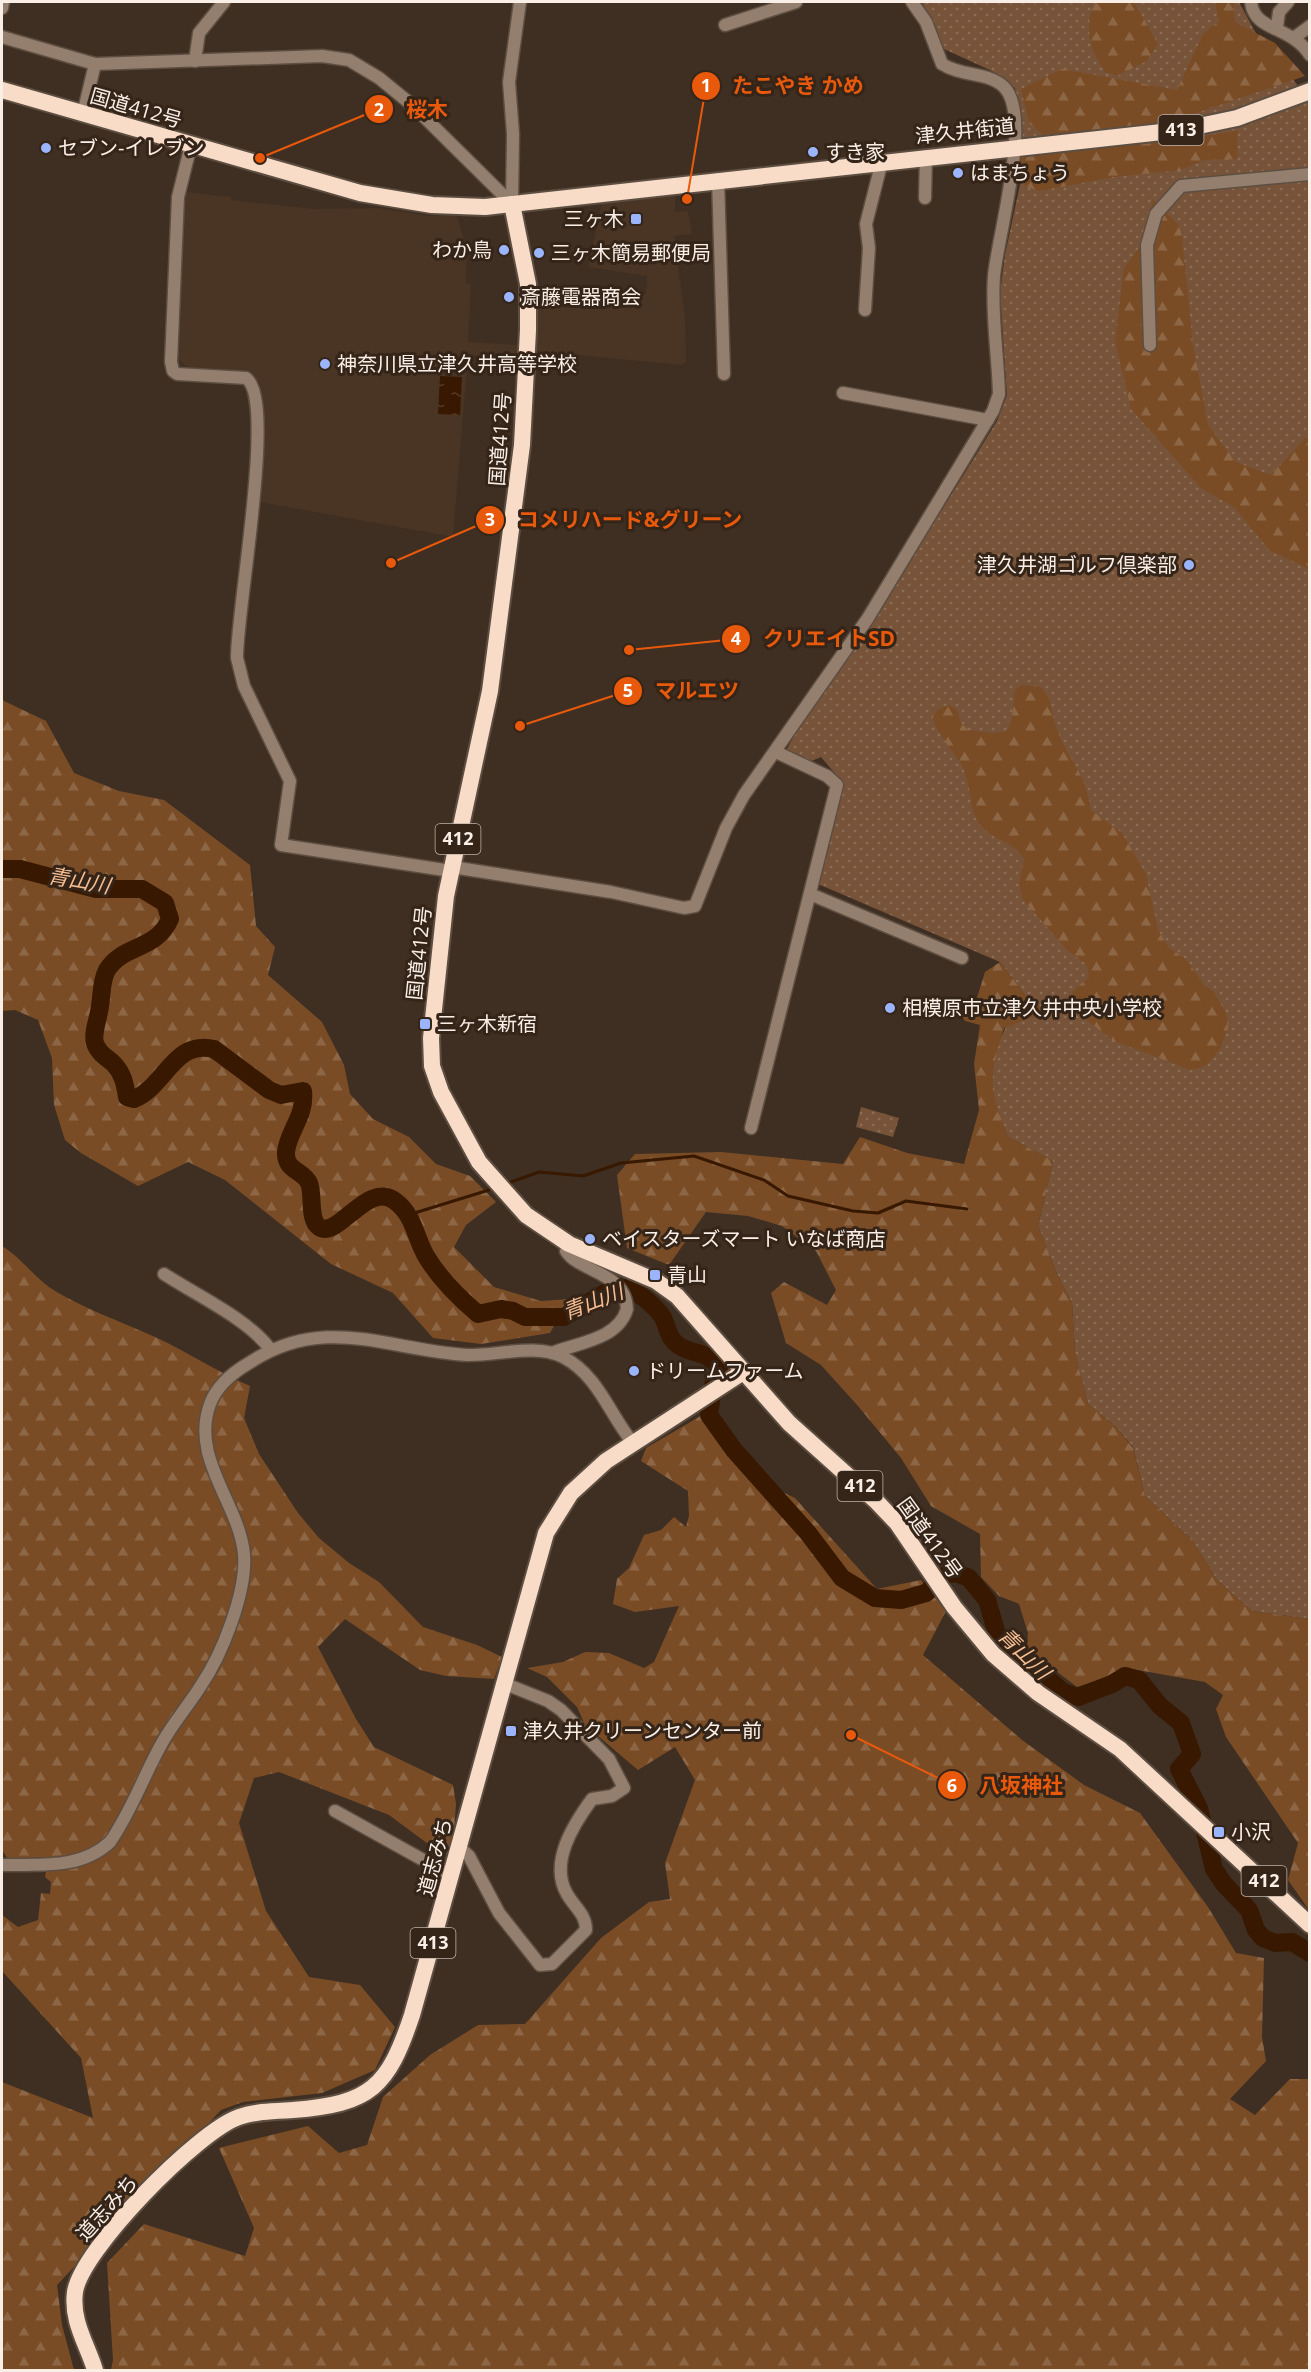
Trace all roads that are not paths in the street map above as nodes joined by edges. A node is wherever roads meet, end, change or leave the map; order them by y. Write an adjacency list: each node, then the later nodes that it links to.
1 (3, 2): 8 (street)
2 (224, 2): 15 (street)
3 (520, 2): 27 (street)
4 (796, 2): 9 (street)
5 (912, 2): 21 (street)
6 (1251, 2): 10 (street)
7 (1287, 2): 10 (street)
8 (2, 8)
9 (725, 25)
10 (1277, 27): 13 (street)
11 (1310, 27): 13 (street)
12 (2, 37): 16 (street)
13 (1294, 38): 14 (street)
14 (1310, 55)
15 (195, 61): 16 (street); 27 (street)
16 (95, 64): 19 (street)
17 (2, 90): 19 (highway, 国道412号)
18 (1310, 91): 21 (highway, 津久井街道 / 413)
19 (83, 114): 20 (highway, 国道412号)
20 (191, 145): 27 (highway, 国道412号); 34 (street)
21 (1014, 147): 22 (highway, 津久井街道 / 413); 32 (street)
22 (926, 156): 23 (highway, 津久井街道 / 413); 26 (street)
23 (882, 161): 25 (highway, 津久井街道 / 413); 28 (street)
24 (1310, 174): 29 (street)
25 (718, 179): 27 (highway, 津久井街道 / 413); 30 (street)
26 (925, 198)
27 (512, 204): 34 (highway, 国道412号 / 412)
28 (865, 310)
29 (1150, 345)
30 (724, 374)
31 (843, 393): 32 (street)
32 (988, 420): 33 (street)
33 (776, 752): 34 (street); 35 (street)
34 (451, 869): 38 (highway, 国道412号 / 412)
35 (810, 894): 36 (street); 37 (street)
36 (962, 958)
37 (751, 1128)
38 (569, 1244): 41 (street); 42 (highway, 国道412号 / 412)
39 (164, 1275): 40 (street)
40 (270, 1349): 41 (street); 47 (street)
41 (552, 1353): 43 (street)
42 (743, 1372): 43 (highway, 道志みち / 413); 49 (highway, 国道412号 / 412)
43 (633, 1443): 44 (highway, 道志みち / 413)
44 (503, 1683): 46 (highway, 道志みち / 413); 46 (street)
45 (334, 1811): 48 (street)
46 (460, 1848): 48 (highway, 道志みち / 413)
47 (2, 1865)
48 (452, 1876): 50 (highway, 道志みち / 413)
49 (1310, 1925)
50 (94, 2370)

